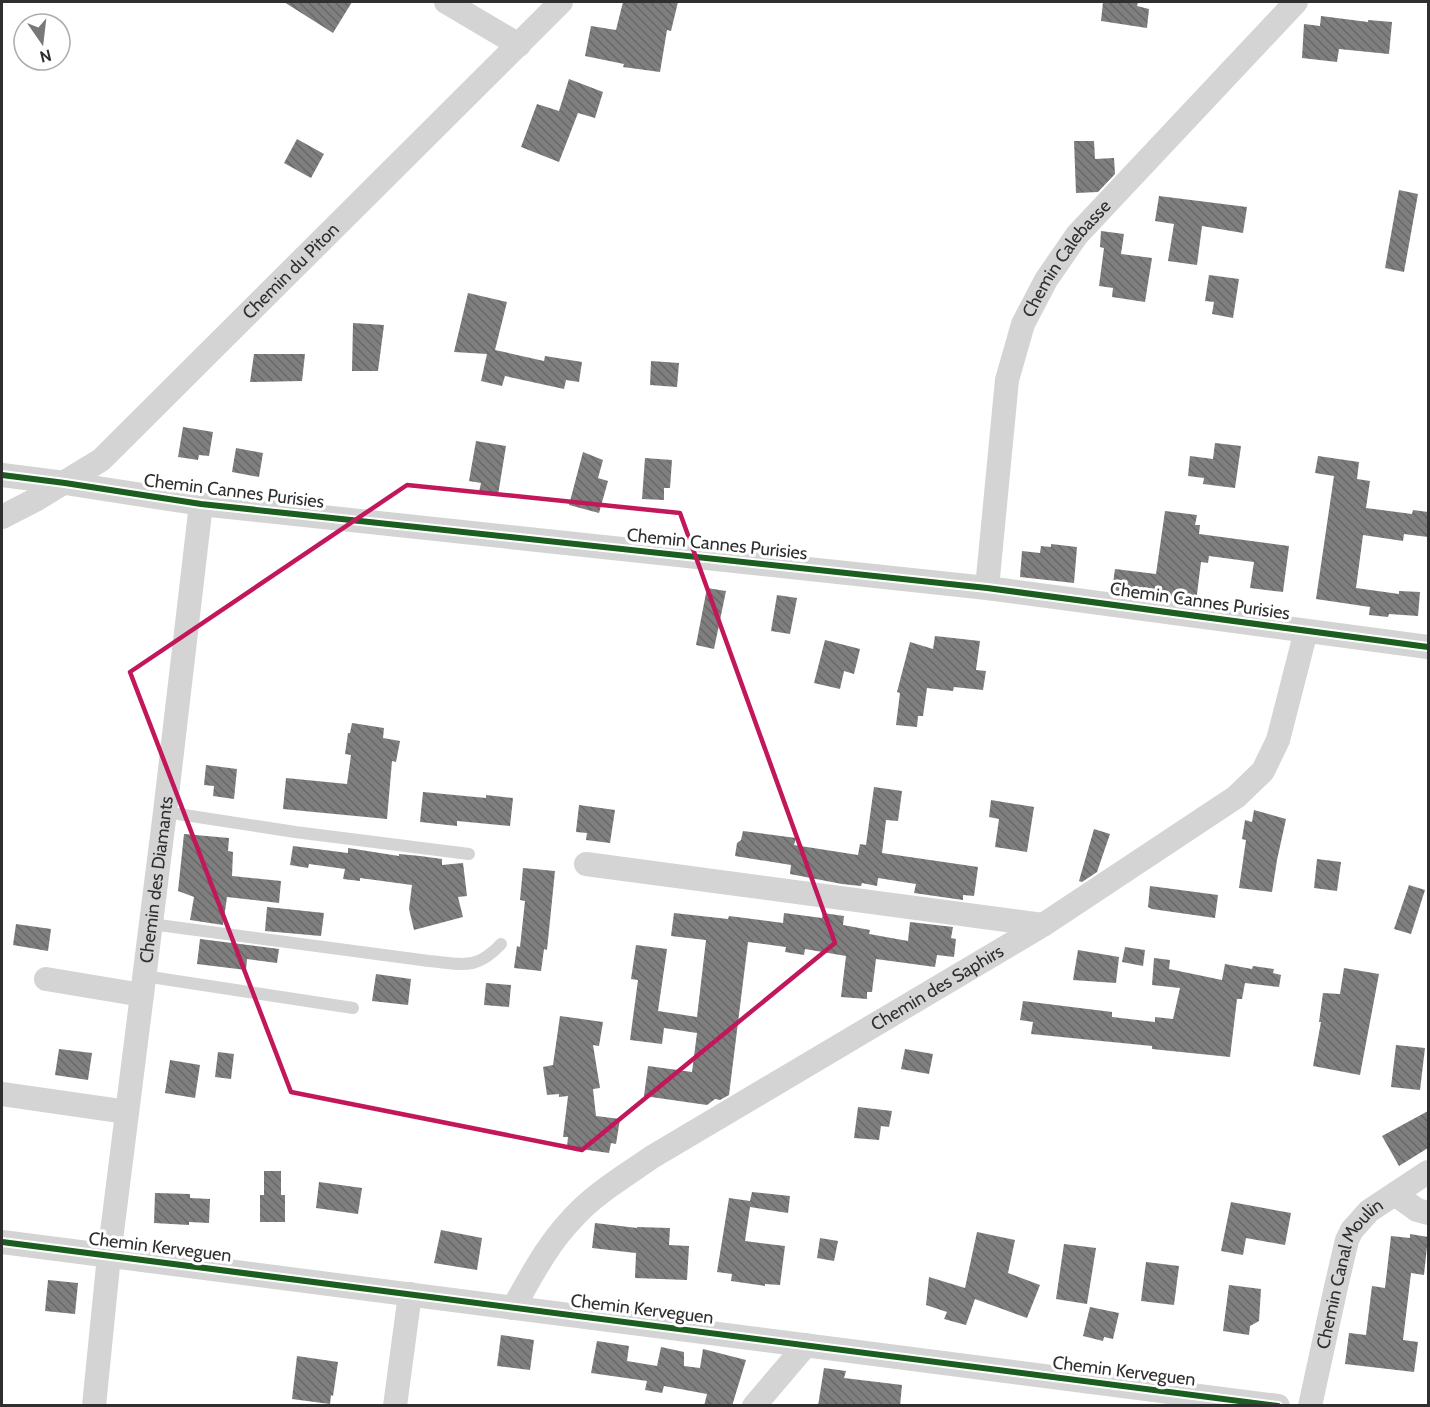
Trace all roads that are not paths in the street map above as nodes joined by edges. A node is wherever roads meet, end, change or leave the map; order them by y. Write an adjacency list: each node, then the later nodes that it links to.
1 (446, 2): 4 (street)
2 (561, 2): 4 (street, Chemin du Piton)
3 (1296, 2): 9 (street, Chemin Calebasse)
4 (519, 45): 6 (street, Chemin du Piton)
5 (2, 475): 6 (street, Chemin Cannes Purisies)
6 (65, 483): 7 (street, Chemin Cannes Purisies); 8 (street, Chemin du Piton)
7 (201, 504): 9 (street, Chemin Cannes Purisies); 12 (street, Chemin des Diamants)
8 (2, 517)
9 (987, 588): 10 (street, Chemin Cannes Purisies)
10 (1306, 631): 11 (street, Chemin Cannes Purisies); 16 (street, Chemin des Saphirs)
11 (1428, 647)
12 (165, 812): 13 (lane); 15 (street, Chemin des Diamants)
13 (469, 854)
14 (586, 864): 16 (street)
15 (151, 924): 17 (lane); 19 (street, Chemin des Diamants)
16 (1043, 925): 29 (street, Chemin des Saphirs)
17 (501, 944)
18 (46, 979): 19 (street)
19 (143, 986): 20 (lane); 22 (street, Chemin des Diamants)
20 (353, 1008)
21 (2, 1094): 22 (street)
22 (127, 1112): 27 (street, Chemin des Diamants)
23 (1428, 1172): 24 (street, Chemin Canal Moulin)
24 (1395, 1194): 25 (street); 36 (street, Chemin Canal Moulin)
25 (1428, 1213)
26 (2, 1242): 27 (street, Chemin Kerveguen)
27 (109, 1256): 28 (street, Chemin Kerveguen); 32 (street, Chemin des Diamants)
28 (410, 1294): 29 (street, Chemin Kerveguen); 33 (street)
29 (513, 1308): 30 (street, Chemin Kerveguen)
30 (806, 1345): 31 (street, Chemin Kerveguen); 34 (street)
31 (1121, 1396): 35 (street, Chemin Kerveguen)
32 (94, 1406)
33 (395, 1406)
34 (754, 1406)
35 (1278, 1406)
36 (1310, 1406)

